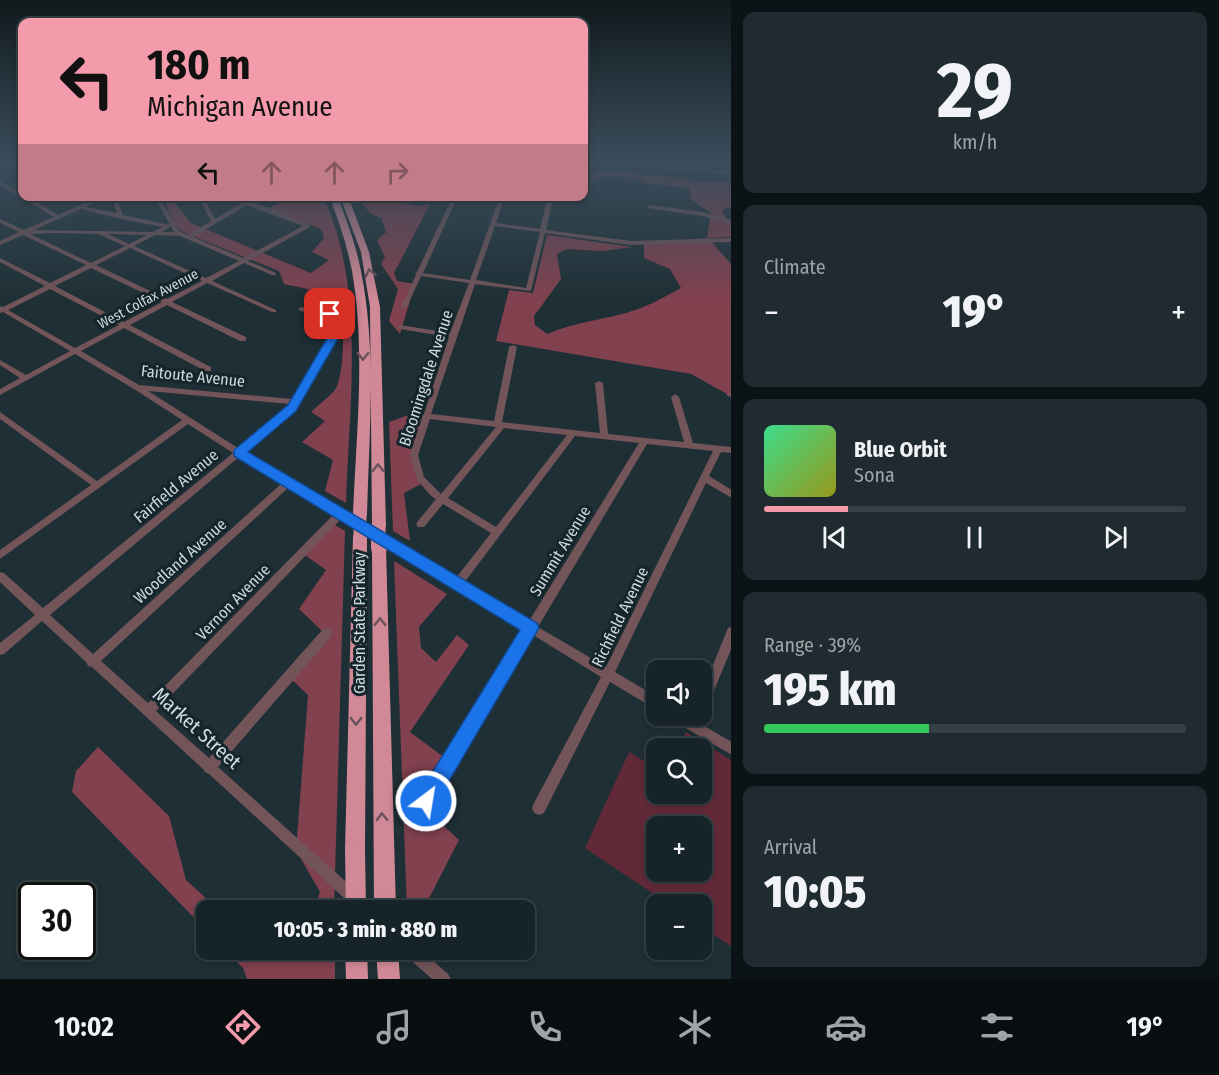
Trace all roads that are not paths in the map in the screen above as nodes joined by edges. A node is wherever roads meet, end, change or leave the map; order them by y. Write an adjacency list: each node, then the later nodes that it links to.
1 (43, 209): 16 (street)
2 (77, 209): 16 (street)
3 (87, 209): 15 (street)
4 (118, 209): 15 (street)
5 (161, 209): 21 (street)
6 (207, 209): 18 (street)
7 (237, 209): 18 (street)
8 (262, 209): 32 (street, West Colfax Avenue)
9 (338, 209): 95 (highway, Garden State Parkway, one-way to 95, bridge)
10 (349, 209): 97 (highway, Garden State Parkway, one-way to 10, bridge)
11 (450, 209): 35 (street)
12 (498, 209): 20 (street, Bloomingdale Avenue)
13 (549, 209): 22 (street)
14 (664, 209): 19 (street)
15 (121, 217): 21 (street)
16 (58, 218): 24 (street)
17 (0, 221): 24 (street)
18 (214, 222): 27 (street)
19 (731, 222)
20 (493, 224): 22 (street); 37 (street, Bloomingdale Avenue)
21 (169, 226): 25 (street); 26 (street)
22 (544, 231): 28 (street); 37 (street)
23 (99, 232): 24 (street); 25 (street); 30 (street)
24 (24, 233): 29 (street); 33 (street)
25 (153, 234): 26 (street); 30 (street)
26 (180, 234): 27 (street)
27 (188, 237): 32 (street)
28 (731, 240)
29 (0, 243)
30 (129, 246): 33 (street); 36 (street)
31 (0, 260): 38 (street)
32 (244, 261): 34 (street); 36 (street, West Colfax Avenue)
33 (90, 265): 38 (street); 39 (street)
34 (274, 274)
35 (418, 274): 37 (street); 40 (street)
36 (207, 280): 39 (street, West Colfax Avenue); 43 (street)
37 (473, 282): 46 (street, Bloomingdale Avenue)
38 (49, 286): 42 (street); 44 (street)
39 (167, 302): 44 (street, West Colfax Avenue); 47 (street)
40 (404, 307)
41 (301, 309): 57 (street, Fairfield Avenue)
42 (1, 310): 49 (street, Faitoute Avenue)
43 (274, 311)
44 (124, 325): 49 (street, West Colfax Avenue); 51 (street)
45 (400, 327): 46 (street)
46 (453, 336): 59 (street, Bloomingdale Avenue)
47 (243, 339)
48 (513, 347): 61 (street)
49 (76, 351): 52 (street, West Colfax Avenue); 54 (street, Faitoute Avenue)
50 (0, 362): 52 (street)
51 (208, 369)
52 (26, 378): 55 (street, West Colfax Avenue)
53 (599, 383): 63 (street)
54 (137, 387): 57 (street, Faitoute Avenue); 60 (street)
55 (0, 392)
56 (675, 397): 65 (street)
57 (296, 402): 68 (street, Fairfield Avenue)
58 (0, 415): 71 (street)
59 (425, 416): 61 (street); 73 (street, Bloomingdale Avenue)
60 (188, 420): 68 (street); 71 (street)
61 (499, 424): 62 (street); 73 (street)
62 (573, 433): 63 (street); 76 (street)
63 (604, 436): 64 (street)
64 (645, 441): 65 (street); 81 (street, Summit Avenue)
65 (689, 445): 66 (street)
66 (718, 448): 67 (street); 69 (street, Richfield Avenue)
67 (731, 450)
68 (239, 453): 70 (street); 80 (street, Fairfield Avenue)
69 (704, 477): 72 (street); 86 (street, Richfield Avenue)
70 (288, 483): 74 (street); 85 (street, Woodland Avenue)
71 (97, 485): 77 (street)
72 (731, 494)
73 (441, 500): 75 (street); 76 (street, Bloomingdale Avenue)
74 (340, 514): 79 (street); 89 (street, Vernon Avenue)
75 (421, 524)
76 (497, 532): 79 (street)
77 (0, 555)
78 (0, 576): 80 (street, Market Street)
79 (457, 585): 81 (street)
80 (42, 616): 84 (street, Fairfield Avenue); 85 (street, Market Street)
81 (531, 628): 86 (street); 93 (street, Summit Avenue)
82 (327, 633): 92 (street)
83 (731, 634): 87 (street)
84 (0, 650)
85 (92, 662): 89 (street, Market Street)
86 (609, 675): 88 (street); 94 (street, Richfield Avenue)
87 (712, 681)
88 (646, 697)
89 (148, 711): 92 (street, Market Street)
90 (702, 726): 91 (street)
91 (731, 748)
92 (209, 768): 96 (street, Market Street)
93 (426, 801)
94 (539, 808)
95 (356, 900)
96 (356, 900)
97 (384, 900)
98 (356, 960): 101 (highway)
99 (388, 960): 102 (highway)
100 (421, 960): 103 (street)
101 (357, 979)
102 (389, 979)
103 (443, 979)

